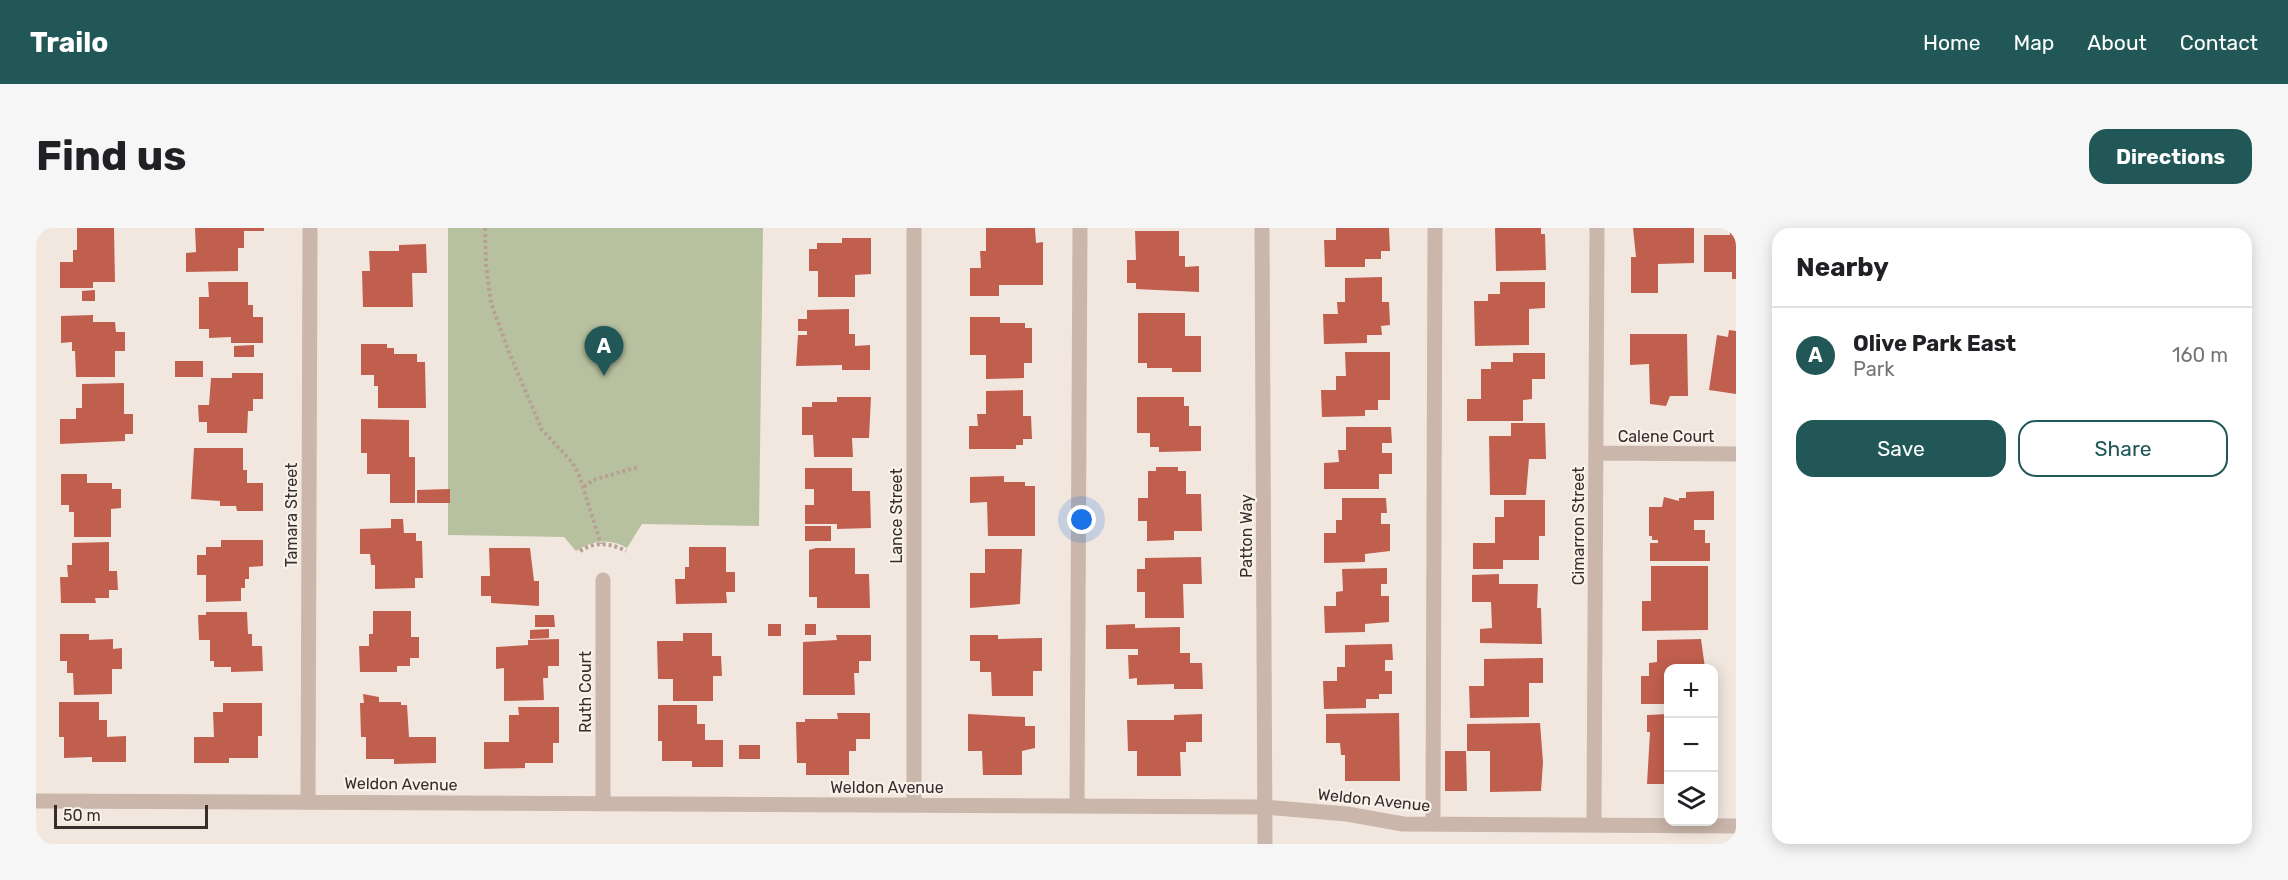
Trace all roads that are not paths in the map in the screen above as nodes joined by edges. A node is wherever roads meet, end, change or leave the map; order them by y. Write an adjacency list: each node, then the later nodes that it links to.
1 (310, 228): 11 (street, Tamara Street)
2 (914, 228): 13 (street, Lance Street)
3 (1080, 228): 14 (street)
4 (1262, 228): 15 (street, Patton Way)
5 (1435, 228): 16 (street)
6 (1597, 228): 7 (street, Cimarron Street)
7 (1596, 453): 8 (street, Calene Court); 17 (street, Cimarron Street)
8 (1736, 454)
9 (603, 580): 12 (street, Ruth Court)
10 (36, 801): 11 (street, Weldon Avenue)
11 (308, 801): 12 (street, Weldon Avenue)
12 (603, 804): 13 (street, Weldon Avenue)
13 (914, 805): 14 (street, Weldon Avenue)
14 (1077, 806): 15 (street, Weldon Avenue)
15 (1265, 807): 16 (street, Weldon Avenue); 19 (street, Patton Way)
16 (1432, 824): 17 (street, Weldon Avenue)
17 (1594, 825): 18 (street, Weldon Avenue)
18 (1736, 826)
19 (1265, 844)

